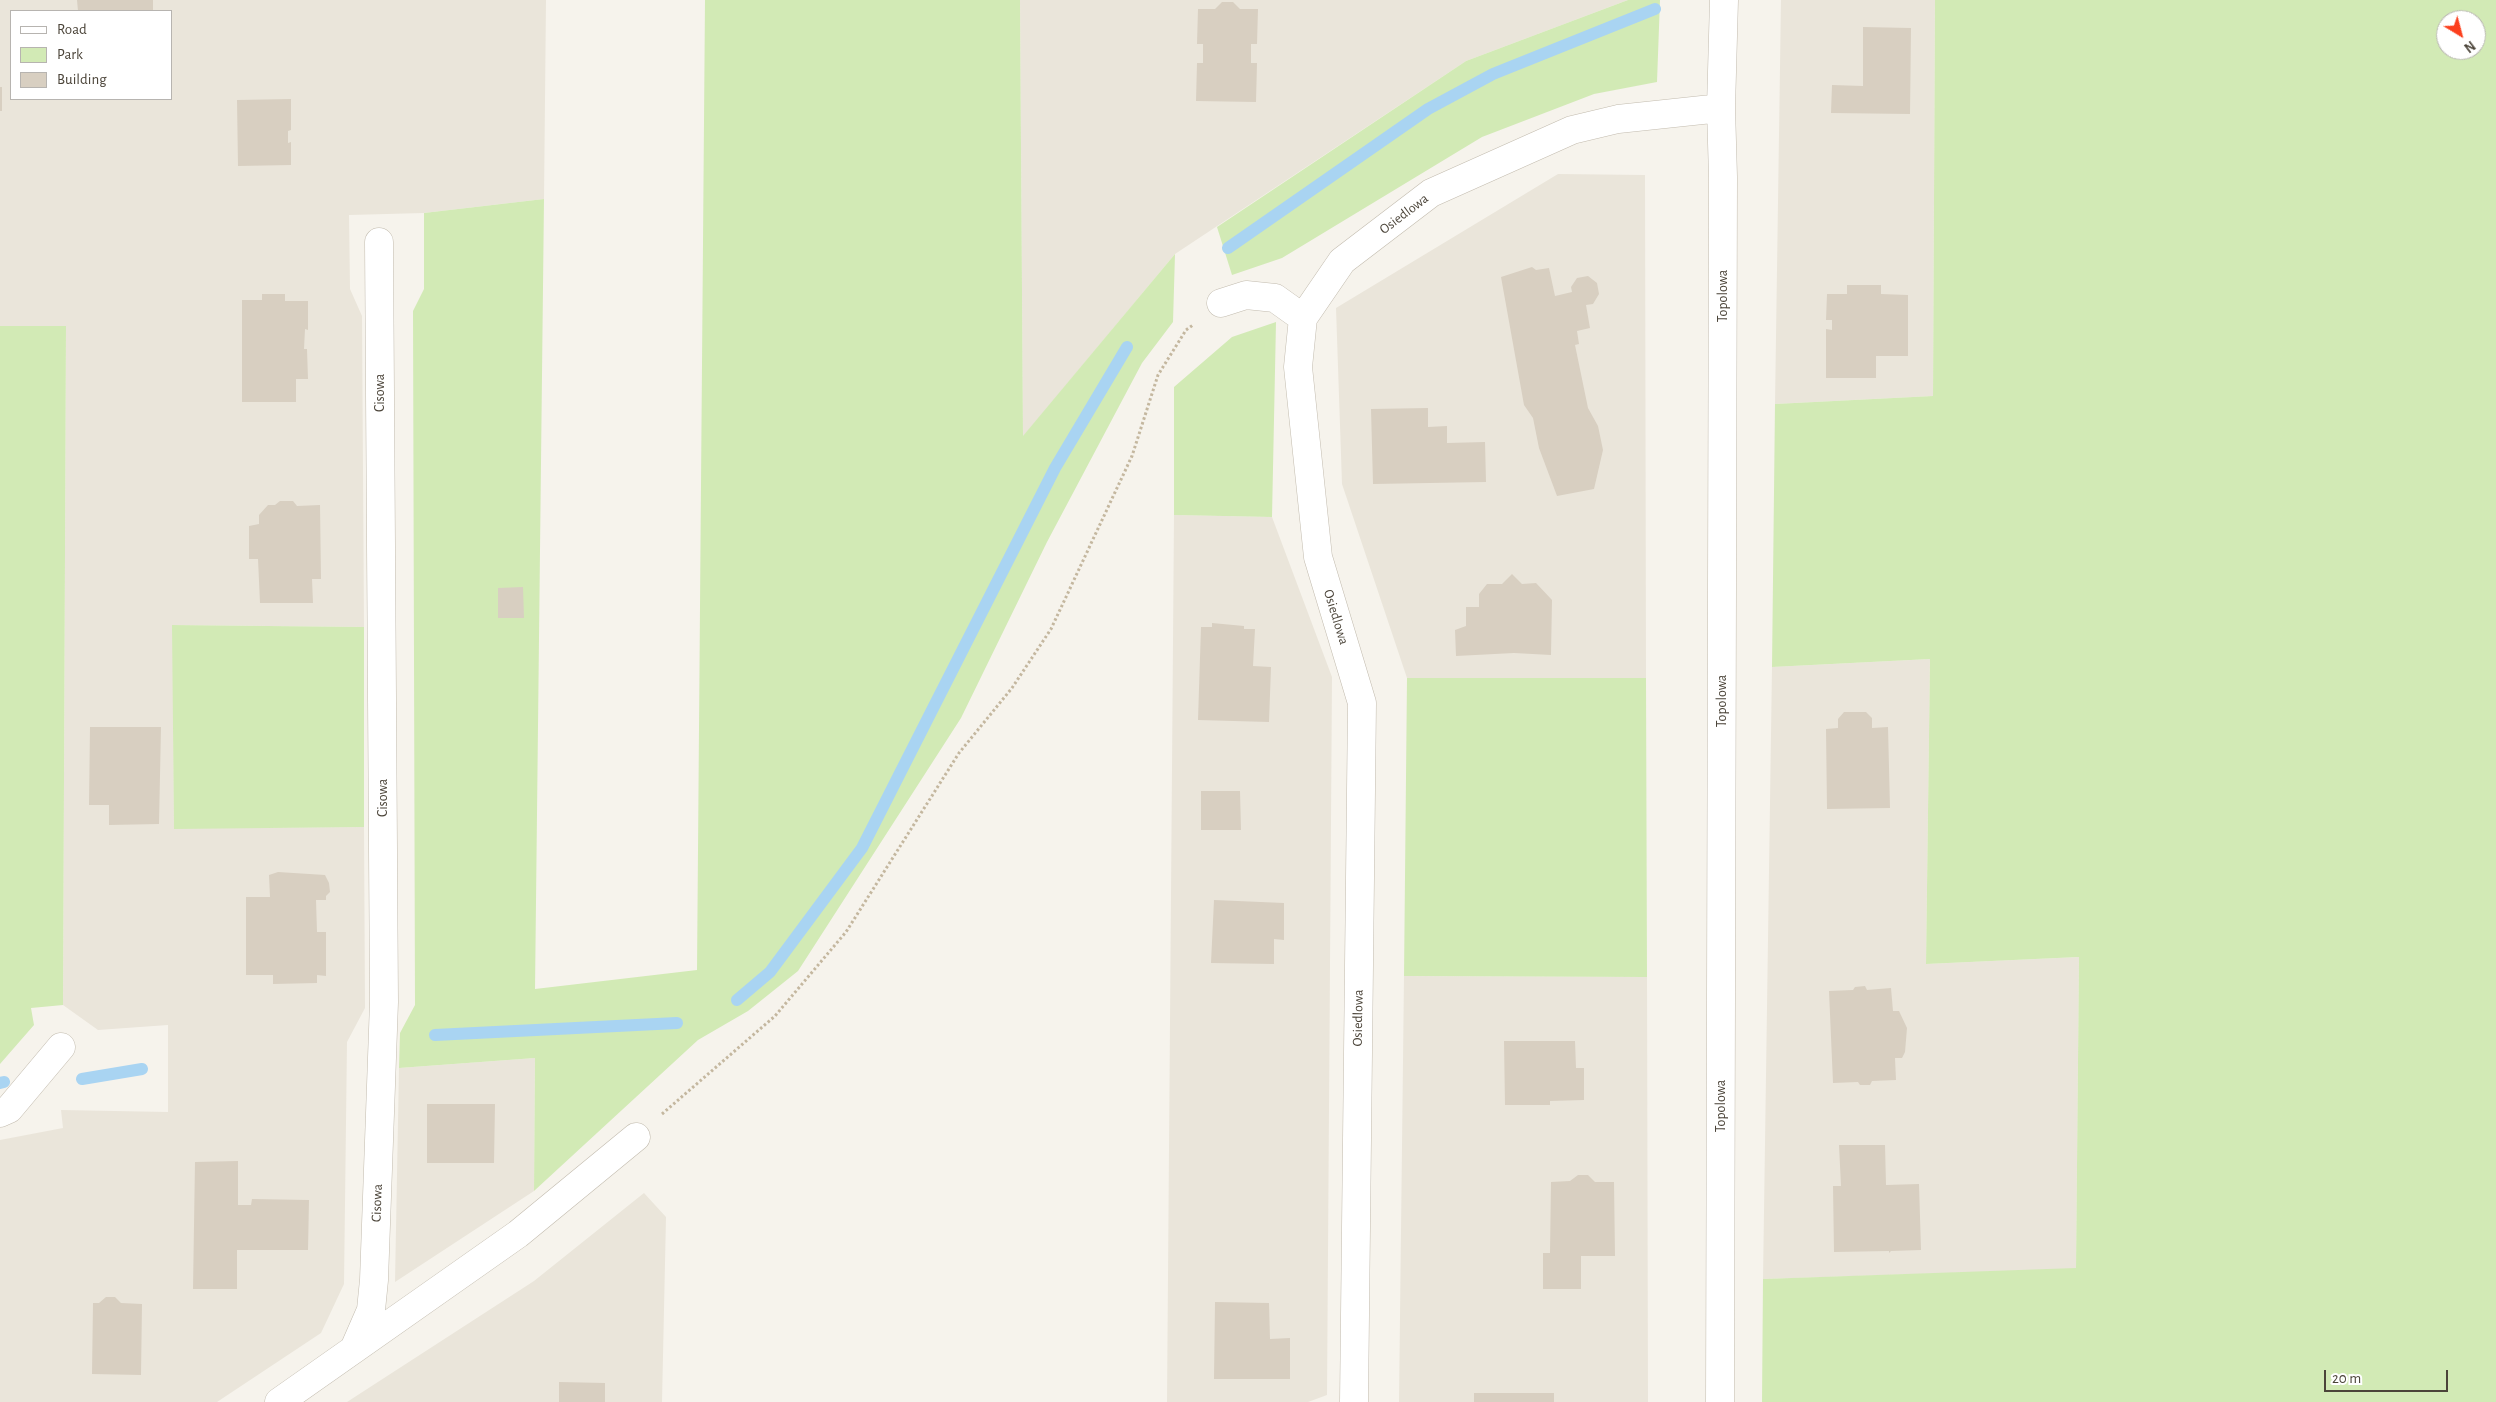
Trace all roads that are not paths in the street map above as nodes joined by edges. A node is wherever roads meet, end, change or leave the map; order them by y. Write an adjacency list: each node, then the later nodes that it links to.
1 (1724, 0): 2 (street, Topolowa)
2 (1722, 108): 5 (street, Osiedlowa); 12 (street, Topolowa)
3 (379, 242): 9 (street, Cisowa)
4 (1221, 303): 5 (street)
5 (1303, 318): 11 (street, Osiedlowa)
6 (61, 1047): 7 (street)
7 (0, 1113)
8 (636, 1137): 9 (street)
9 (354, 1349): 10 (street)
10 (279, 1402)
11 (1354, 1402)
12 (1720, 1402)

